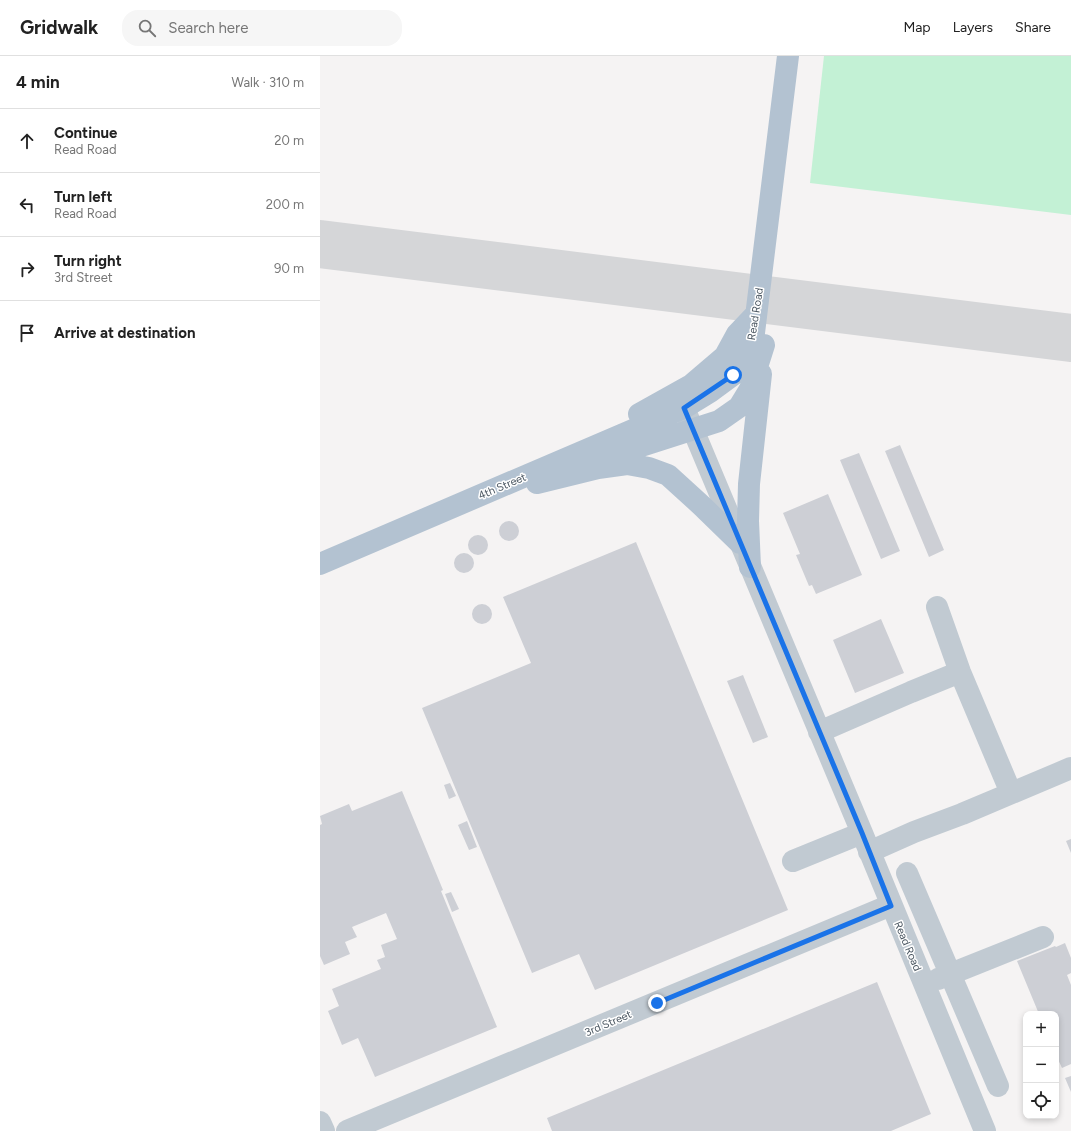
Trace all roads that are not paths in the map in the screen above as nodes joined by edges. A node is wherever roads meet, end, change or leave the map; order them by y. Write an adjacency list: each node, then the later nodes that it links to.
1 (788, 56): 2 (main road, Read Road)
2 (756, 314): 3 (main road); 4 (main road, Read Road); 6 (main road)
3 (764, 345): 5 (main road); 9 (main road)
4 (684, 408): 5 (street, Read Road); 6 (main road, 4th Street)
5 (693, 430): 6 (main road); 7 (street, Read Road)
6 (472, 499): 7 (main road); 8 (main road, 4th Street)
7 (740, 543): 9 (street, Read Road)
8 (320, 564)
9 (750, 567): 12 (street, Read Road)
10 (937, 607): 11 (street)
11 (960, 672): 12 (street); 14 (street)
12 (819, 732): 15 (street, Read Road)
13 (1071, 768): 14 (street)
14 (1011, 793): 15 (street)
15 (866, 843): 16 (street); 18 (street, Read Road)
16 (793, 861)
17 (907, 873): 20 (street)
18 (891, 906): 21 (street, Read Road); 25 (street, 3rd Street)
19 (1043, 937): 20 (street)
20 (951, 974): 21 (street); 22 (street)
21 (924, 985): 26 (street, Read Road)
22 (998, 1086)
23 (320, 1122): 24 (street)
24 (324, 1131)
25 (347, 1131)
26 (985, 1131)

